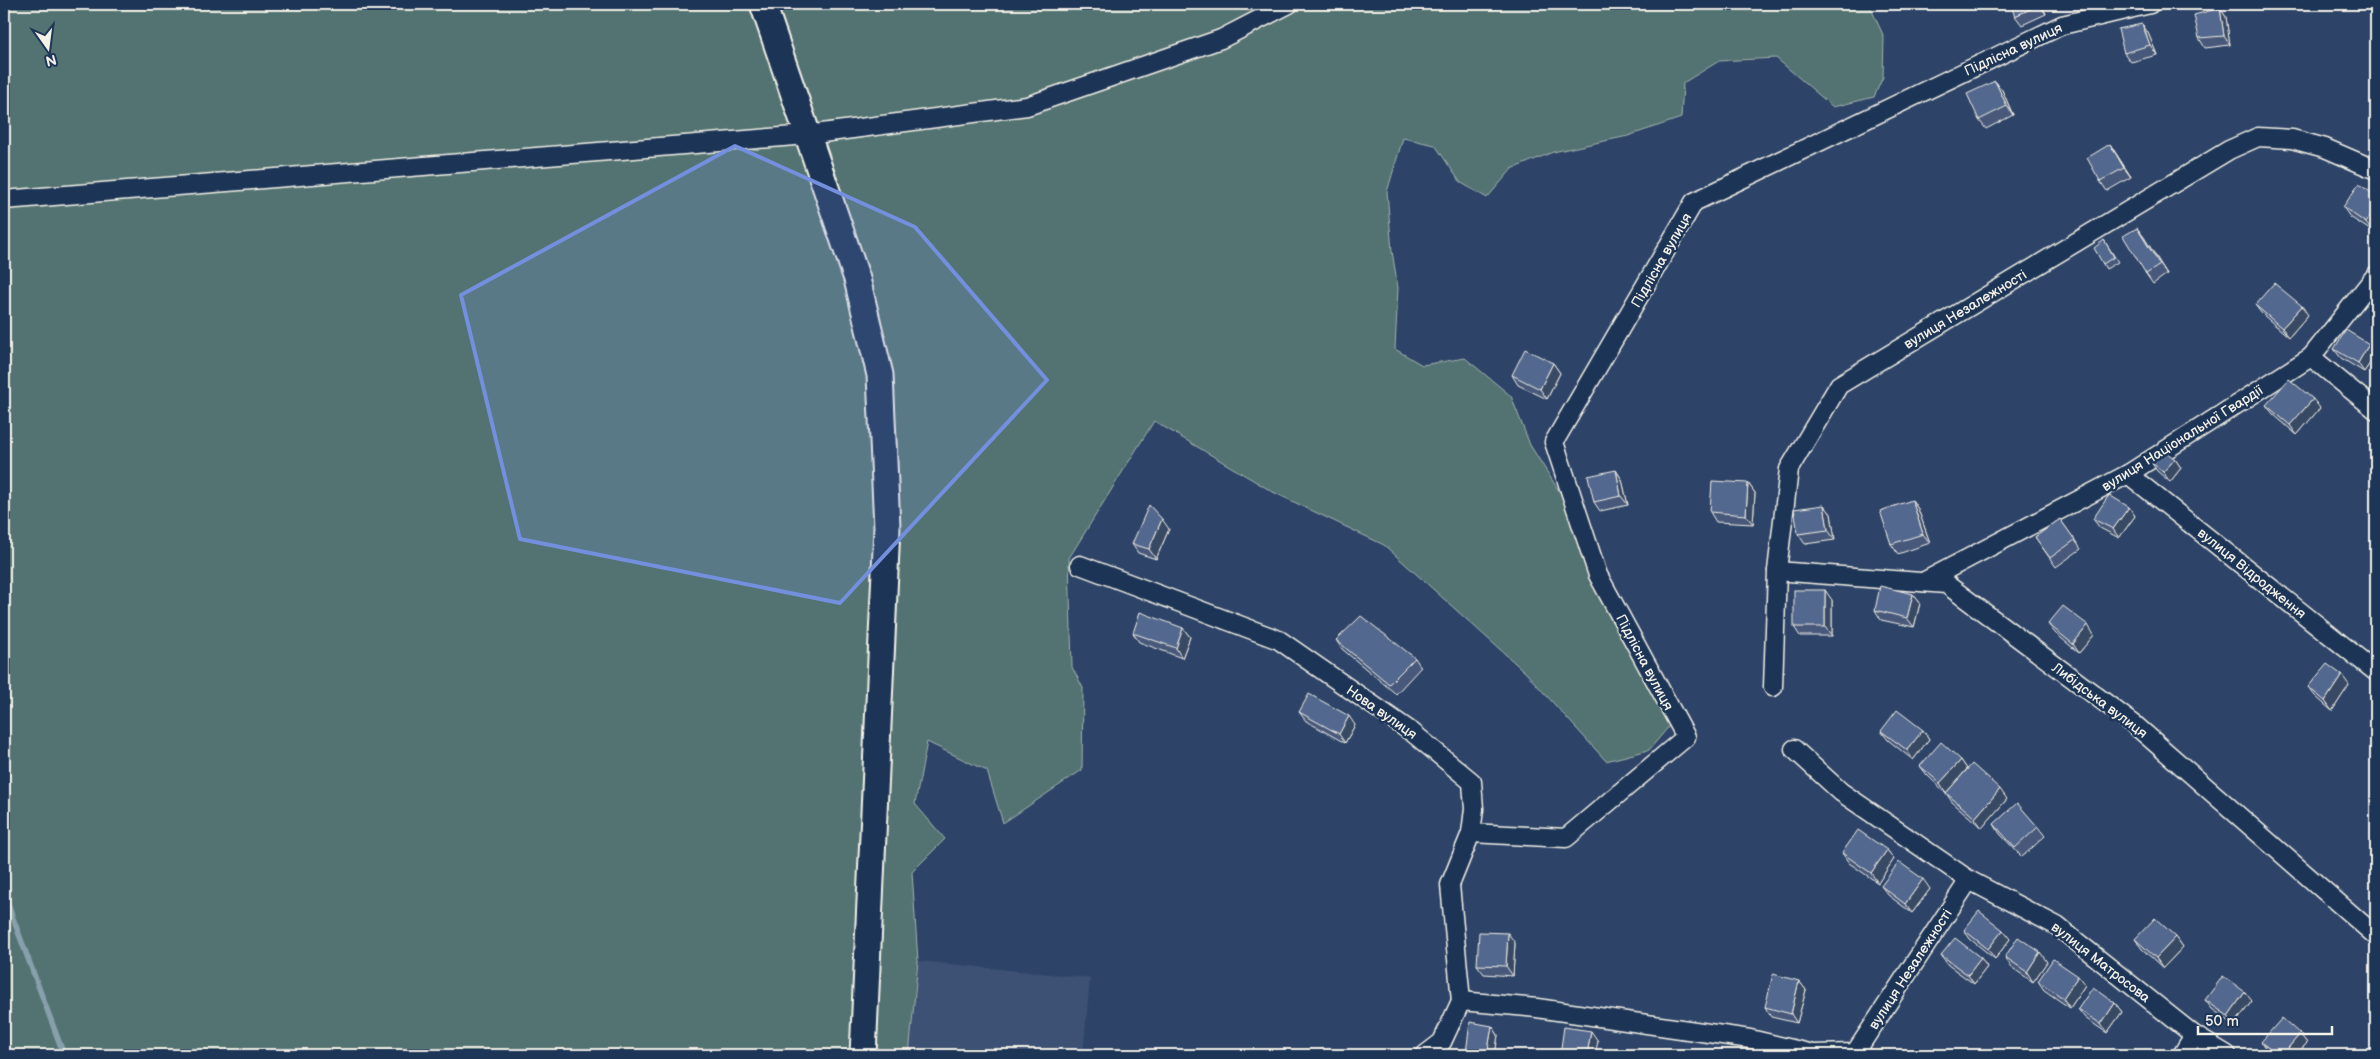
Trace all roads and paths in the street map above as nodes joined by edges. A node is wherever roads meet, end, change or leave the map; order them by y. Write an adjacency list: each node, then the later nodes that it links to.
1 (763, 4): 4 (street)
2 (1289, 4): 4 (street)
3 (2150, 4): 17 (street, Підлісна вулиця)
4 (807, 136): 6 (street); 22 (street)
5 (2376, 170): 12 (street, вулиця Незалежності)
6 (4, 200)
7 (2376, 274): 8 (street, вулиця Національної Гвардії)
8 (2312, 357): 9 (street); 10 (street, вулиця Національної Гвардії)
9 (2376, 410)
10 (2128, 474): 13 (street, вулиця Національної Гвардії); 14 (street, вулиця Відродження)
11 (1080, 565): 17 (street, Нова вулиця)
12 (1777, 571): 13 (street, Либідська вулиця); 15 (street, вулиця Незалежності)
13 (1923, 582): 19 (street, Либідська вулиця)
14 (2376, 672)
15 (1773, 687)
16 (1794, 749): 18 (street)
17 (1472, 833): 20 (street, Нова вулиця)
18 (1969, 880): 20 (street, вулиця Незалежності); 21 (street, вулиця Матросова)
19 (2376, 936)
20 (1461, 1001): 23 (street)
21 (2194, 1036): 24 (street); 25 (street, вулиця Матросова)
22 (862, 1055)
23 (1425, 1055)
24 (2182, 1055)
25 (2227, 1055)

